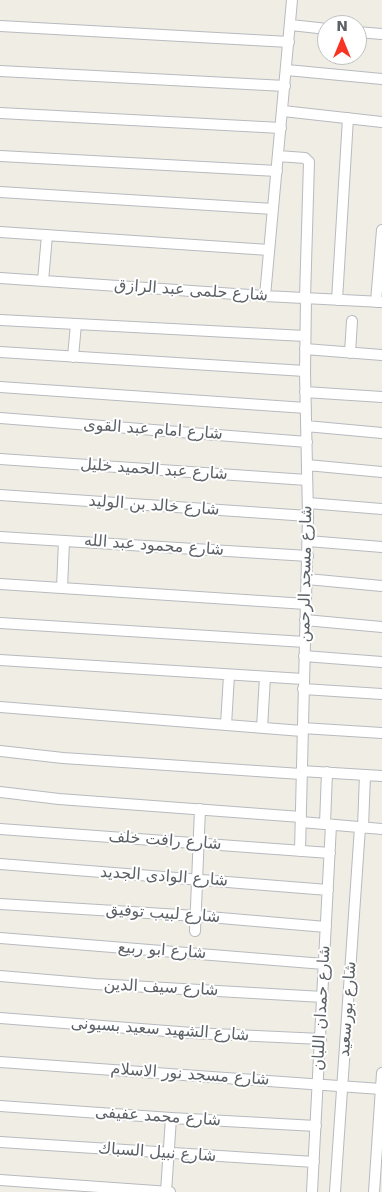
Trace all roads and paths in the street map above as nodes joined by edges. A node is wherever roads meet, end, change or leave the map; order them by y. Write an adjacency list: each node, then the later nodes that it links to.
1 (293, 0): 2 (street)
2 (291, 25): 4 (street); 7 (street)
3 (0, 26): 7 (street)
4 (317, 28)
5 (367, 33): 6 (street)
6 (382, 34)
7 (289, 42): 8 (street)
8 (286, 70): 10 (street); 11 (street)
9 (0, 71): 11 (street)
10 (382, 79)
11 (285, 86): 13 (street)
12 (0, 112): 16 (street)
13 (283, 112): 14 (street); 16 (street)
14 (348, 118): 15 (street); 30 (street)
15 (382, 122)
16 (281, 128): 18 (street)
17 (0, 156): 19 (street)
18 (278, 156): 19 (street); 29 (street, شارع مسجد الرحمن)
19 (277, 171): 21 (street)
20 (0, 192): 21 (street)
21 (273, 209): 25 (street)
22 (382, 230): 31 (street)
23 (0, 232): 24 (street)
24 (47, 235): 25 (street); 27 (street)
25 (269, 250): 28 (street)
26 (0, 278): 27 (street, شارع حلمى عبد الرازق)
27 (43, 281): 28 (street, شارع حلمى عبد الرازق)
28 (265, 296): 29 (street, شارع حلمى عبد الرازق)
29 (305, 298): 30 (street, شارع حلمى عبد الرازق); 35 (street, شارع مسجد الرحمن)
30 (337, 300): 31 (street, شارع حلمى عبد الرازق)
31 (379, 302)
32 (0, 320): 34 (street)
33 (352, 321): 38 (street)
34 (76, 324): 35 (street); 40 (street)
35 (305, 336): 36 (street, شارع مسجد الرحمن)
36 (305, 350): 38 (street); 41 (street, شارع مسجد الرحمن)
37 (0, 352): 40 (street)
38 (350, 353): 39 (street)
39 (382, 355)
40 (73, 357): 41 (street)
41 (305, 371): 43 (street, شارع مسجد الرحمن)
42 (0, 387): 45 (street)
43 (305, 392): 44 (street); 45 (street, شارع مسجد الرحمن)
44 (382, 397)
45 (306, 408): 47 (street, شارع مسجد الرحمن)
46 (0, 418): 49 (street, شارع امام عبد القوى)
47 (306, 426): 48 (street); 49 (street, شارع مسجد الرحمن)
48 (382, 433)
49 (307, 442): 51 (street, شارع مسجد الرحمن)
50 (0, 459): 53 (street, شارع عبد الحميد خليل)
51 (307, 465): 52 (street); 53 (street, شارع مسجد الرحمن)
52 (382, 472)
53 (308, 480): 55 (street, شارع مسجد الرحمن)
54 (0, 495): 57 (street, شارع خالد بن الوليد)
55 (308, 503): 56 (street); 57 (street, شارع مسجد الرحمن)
56 (382, 509)
57 (308, 516): 60 (street, شارع مسجد الرحمن)
58 (0, 537): 59 (street, شارع محمود عبد الله)
59 (64, 541): 62 (street, شارع محمود عبد الله); 66 (street)
60 (308, 541): 61 (street); 62 (street, شارع مسجد الرحمن)
61 (382, 547)
62 (308, 556): 63 (street, شارع مسجد الرحمن)
63 (307, 579): 65 (street); 67 (street, شارع مسجد الرحمن)
64 (0, 584): 66 (street)
65 (382, 586)
66 (62, 588): 67 (street)
67 (306, 604): 68 (street, شارع مسجد الرحمن)
68 (305, 620): 70 (street); 71 (street, شارع مسجد الرحمن)
69 (0, 623): 71 (street)
70 (382, 627)
71 (305, 642): 72 (street, شارع مسجد الرحمن)
72 (304, 656): 74 (street); 77 (street, شارع مسجد الرحمن)
73 (0, 660): 75 (street)
74 (382, 662)
75 (229, 675): 76 (street); 80 (street)
76 (265, 677): 77 (street); 81 (street)
77 (303, 684): 78 (street); 82 (street, شارع مسجد الرحمن)
78 (382, 694)
79 (0, 707): 80 (street)
80 (226, 725): 81 (street)
81 (262, 728): 82 (street)
82 (302, 729): 83 (street); 85 (street, شارع مسجد الرحمن)
83 (382, 733)
84 (0, 751): 85 (street)
85 (302, 772): 86 (street); 91 (street, شارع مسجد الرحمن)
86 (327, 772): 87 (street); 92 (street, شارع حمدان اللبان)
87 (365, 774): 88 (street); 93 (street, شارع بورسعيد)
88 (382, 776)
89 (0, 792): 90 (street)
90 (200, 809): 91 (street); 96 (street)
91 (301, 820): 92 (street); 97 (street, شارع مسجد الرحمن)
92 (328, 824): 93 (street); 98 (street, شارع حمدان اللبان)
93 (362, 827): 95 (street); 115 (street, شارع بورسعيد)
94 (0, 829): 96 (street, شارع رافت خلف)
95 (382, 829)
96 (200, 844): 97 (street, شارع رافت خلف); 100 (street)
97 (300, 851): 98 (street, شارع رافت خلف)
98 (330, 853): 101 (street, شارع حمدان اللبان)
99 (0, 864): 100 (street, شارع الوادى الجديد)
100 (199, 880): 101 (street, شارع الوادى الجديد); 103 (street)
101 (328, 890): 104 (street, شارع حمدان اللبان)
102 (0, 904): 103 (street, شارع لبيب توفيق)
103 (197, 916): 104 (street, شارع لبيب توفيق); 105 (street)
104 (326, 927): 107 (street, شارع حمدان اللبان)
105 (195, 931)
106 (0, 938): 107 (street, شارع ابو ربيع)
107 (324, 964): 109 (street, شارع حمدان اللبان)
108 (0, 976): 109 (street, شارع سيف الدين)
109 (322, 997): 111 (street, شارع حمدان اللبان)
110 (0, 1018): 111 (street, شارع الشهيد سعيد بسيونى)
111 (320, 1039): 114 (street, شارع حمدان اللبان)
112 (0, 1062): 114 (street, شارع مسجد نور الاسلام)
113 (382, 1073): 116 (street)
114 (318, 1084): 115 (street, شارع مسجد نور الاسلام); 119 (street, شارع حمدان اللبان)
115 (342, 1086): 116 (street, شارع مسجد نور الاسلام); 126 (street, شارع بورسعيد)
116 (381, 1089): 127 (street)
117 (0, 1106): 118 (street, شارع محمد عفيفى)
118 (171, 1118): 119 (street, شارع محمد عفيفى); 121 (street)
119 (316, 1126): 122 (street, شارع حمدان اللبان)
120 (0, 1142): 121 (street, شارع نبيل السباك)
121 (169, 1154): 122 (street, شارع نبيل السباك); 124 (street)
122 (314, 1162): 125 (street, شارع حمدان اللبان)
123 (0, 1180): 124 (street)
124 (168, 1192)
125 (312, 1192)
126 (335, 1192)
127 (374, 1192)

